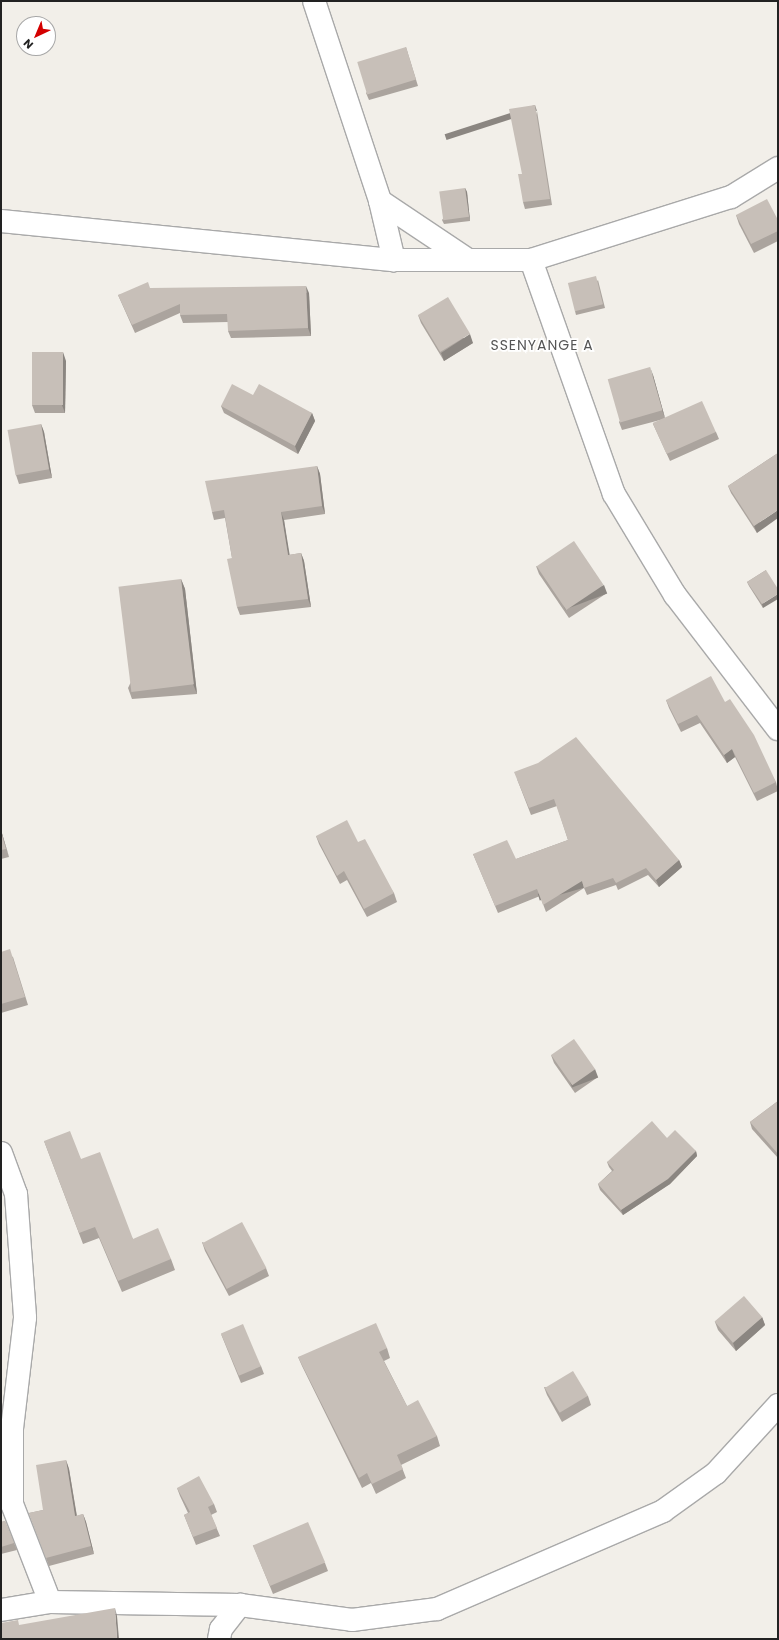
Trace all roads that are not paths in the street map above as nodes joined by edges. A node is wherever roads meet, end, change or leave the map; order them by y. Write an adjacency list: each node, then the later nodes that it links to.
1 (314, 1): 3 (street)
2 (778, 168): 7 (street)
3 (380, 201): 5 (street); 6 (street)
4 (1, 221): 5 (street)
5 (394, 260): 6 (street)
6 (468, 260): 7 (street)
7 (531, 260): 8 (street)
8 (778, 729)
9 (1, 1153): 11 (street)
10 (778, 1405): 12 (street)
11 (50, 1602): 12 (street); 13 (street)
12 (240, 1605): 14 (street)
13 (1, 1610)
14 (219, 1639)

